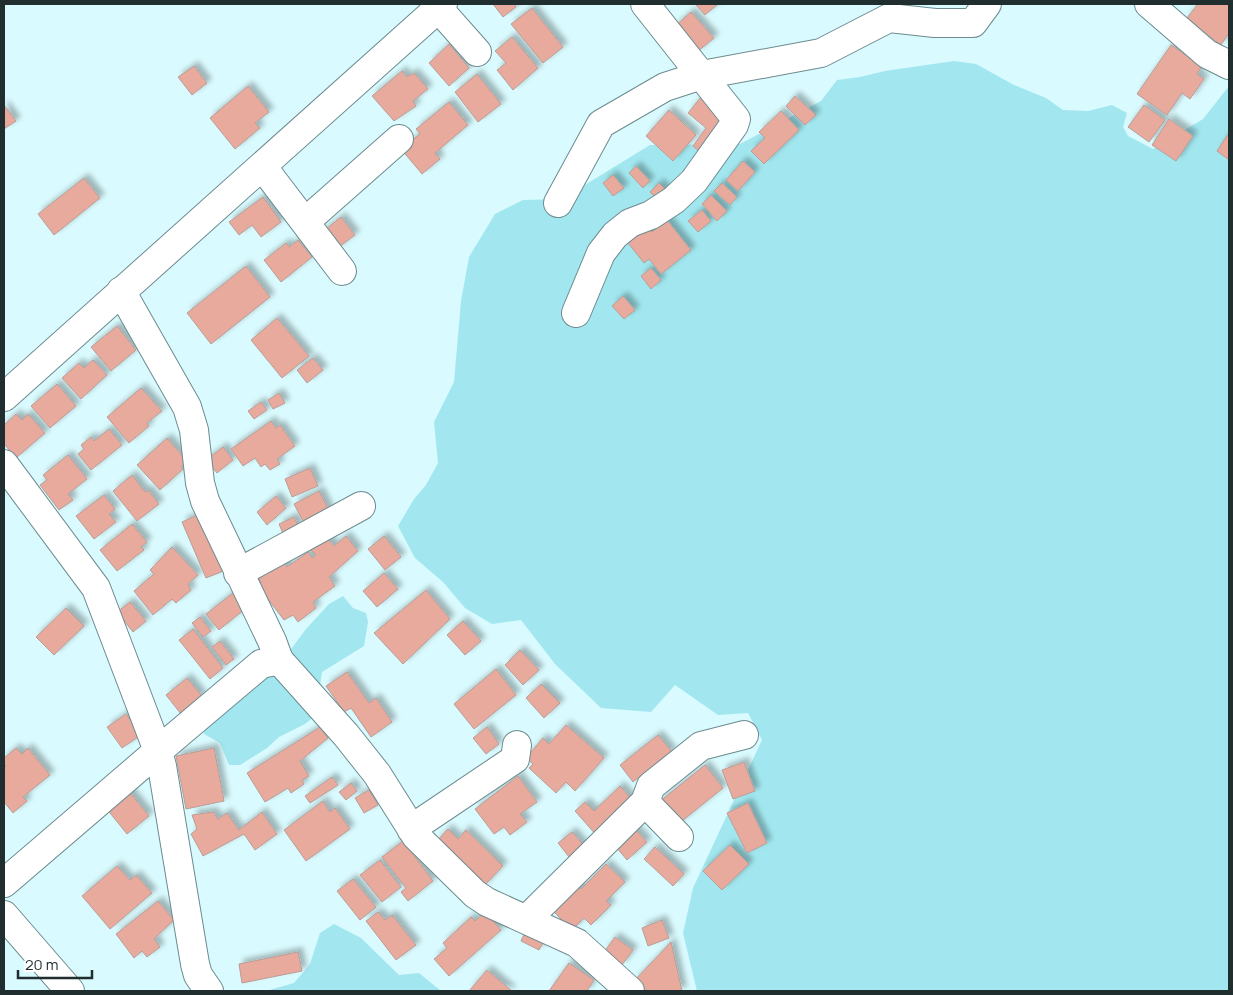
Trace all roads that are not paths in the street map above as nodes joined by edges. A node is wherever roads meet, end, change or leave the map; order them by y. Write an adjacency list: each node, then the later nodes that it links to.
1 (987, 4): 7 (street)
2 (1148, 4): 6 (street)
3 (441, 6): 5 (street); 9 (street)
4 (652, 6): 7 (street)
5 (477, 52)
6 (1229, 65)
7 (702, 75): 10 (street); 14 (street)
8 (399, 139): 11 (street)
9 (262, 166): 11 (street); 13 (street)
10 (558, 202)
11 (305, 222): 12 (street)
12 (342, 271)
13 (121, 291): 15 (street); 18 (street)
14 (576, 313)
15 (4, 397)
16 (4, 464): 22 (street)
17 (361, 506): 18 (street)
18 (238, 573): 19 (street)
19 (279, 660): 22 (street); 24 (street)
20 (744, 735): 23 (street)
21 (517, 745): 24 (street)
22 (158, 751): 26 (street); 30 (street)
23 (645, 802): 25 (street); 28 (street)
24 (411, 829): 28 (street)
25 (679, 836)
26 (4, 883)
27 (4, 914): 29 (street)
28 (527, 919): 31 (street)
29 (70, 991)
30 (209, 991)
31 (630, 991)

